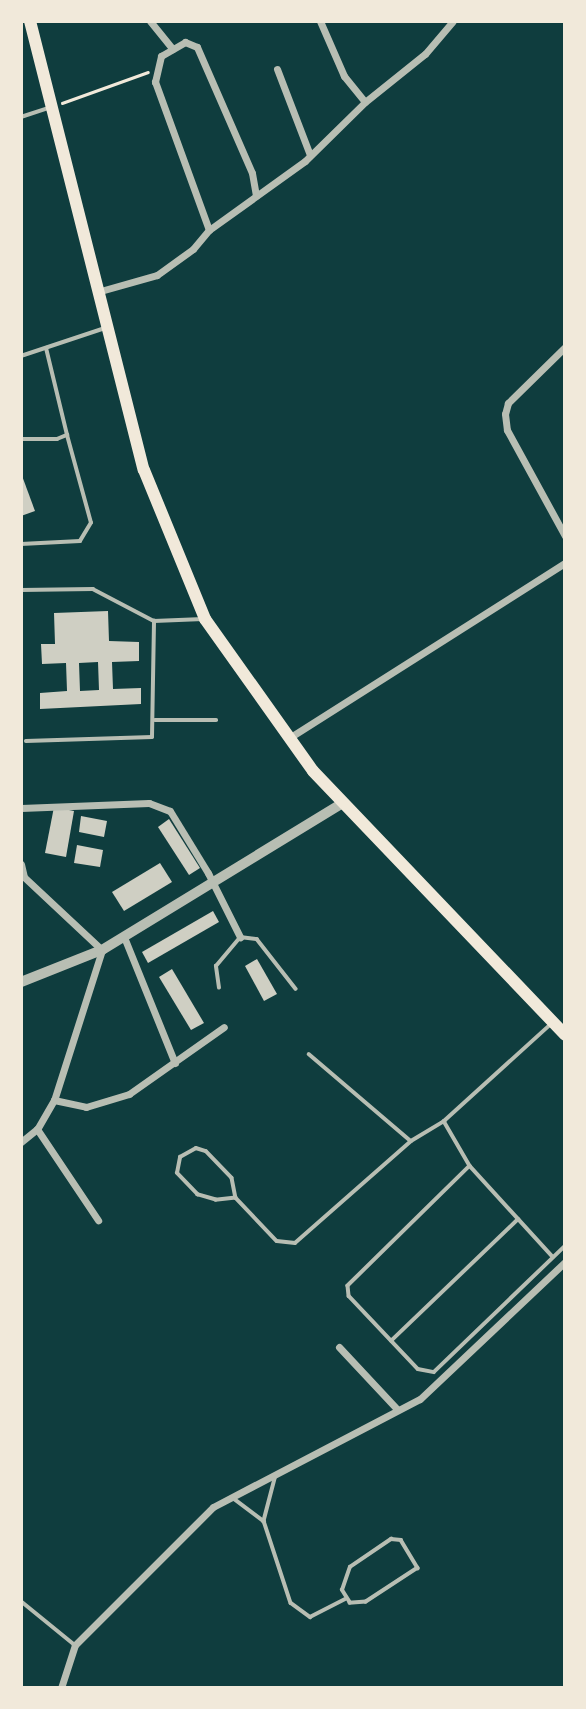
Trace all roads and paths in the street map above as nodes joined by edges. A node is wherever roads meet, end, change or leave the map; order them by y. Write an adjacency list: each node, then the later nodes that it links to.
1 (30, 21): 9 (main road)
2 (150, 21): 5 (street)
3 (320, 21): 8 (street)
4 (453, 21): 8 (street)
5 (173, 49): 6 (street); 12 (street)
6 (158, 69): 9 (path); 13 (street)
7 (278, 69): 11 (street)
8 (365, 102): 11 (street)
9 (50, 107): 10 (lane); 14 (main road)
10 (21, 117)
11 (310, 155): 12 (street)
12 (256, 196): 13 (street)
13 (209, 230): 14 (street)
14 (97, 292): 15 (main road)
15 (107, 328): 17 (lane); 25 (main road)
16 (565, 347): 21 (street)
17 (46, 348): 18 (lane); 19 (lane)
18 (21, 356)
19 (67, 435): 20 (lane); 22 (lane)
20 (21, 439)
21 (565, 536)
22 (21, 544)
23 (565, 563): 29 (street)
24 (21, 590): 26 (lane)
25 (205, 619): 26 (lane); 29 (main road)
26 (154, 621): 28 (lane)
27 (216, 719): 28 (lane)
28 (155, 720): 30 (lane)
29 (289, 738): 31 (main road)
30 (26, 741)
31 (343, 803): 34 (street); 41 (main road)
32 (21, 808): 34 (street)
33 (21, 864): 37 (street)
34 (213, 883): 35 (street); 36 (street)
35 (124, 937): 37 (street); 45 (street)
36 (240, 937): 39 (lane); 40 (lane)
37 (102, 950): 38 (street); 46 (street)
38 (21, 982)
39 (219, 988)
40 (296, 989)
41 (553, 1023): 43 (main road); 47 (lane)
42 (224, 1027): 45 (street)
43 (565, 1035)
44 (309, 1054): 49 (lane)
45 (175, 1063): 46 (street)
46 (54, 1100): 48 (street)
47 (444, 1121): 49 (lane); 51 (lane)
48 (37, 1129): 50 (street); 54 (street)
49 (411, 1141): 52 (lane)
50 (21, 1142)
51 (470, 1166): 53 (lane); 58 (lane)
52 (236, 1198): 52 (lane)
53 (518, 1219): 56 (lane); 58 (lane)
54 (98, 1220)
55 (565, 1245): 56 (lane)
56 (553, 1257): 58 (lane)
57 (565, 1262): 60 (street)
58 (391, 1341)
59 (339, 1347): 60 (street)
60 (398, 1410): 61 (street)
61 (276, 1475): 62 (street); 63 (lane)
62 (233, 1498): 63 (lane); 66 (street)
63 (264, 1521): 64 (lane)
64 (345, 1599): 64 (lane)
65 (21, 1601): 66 (lane)
66 (75, 1645): 67 (street)
67 (61, 1688)

